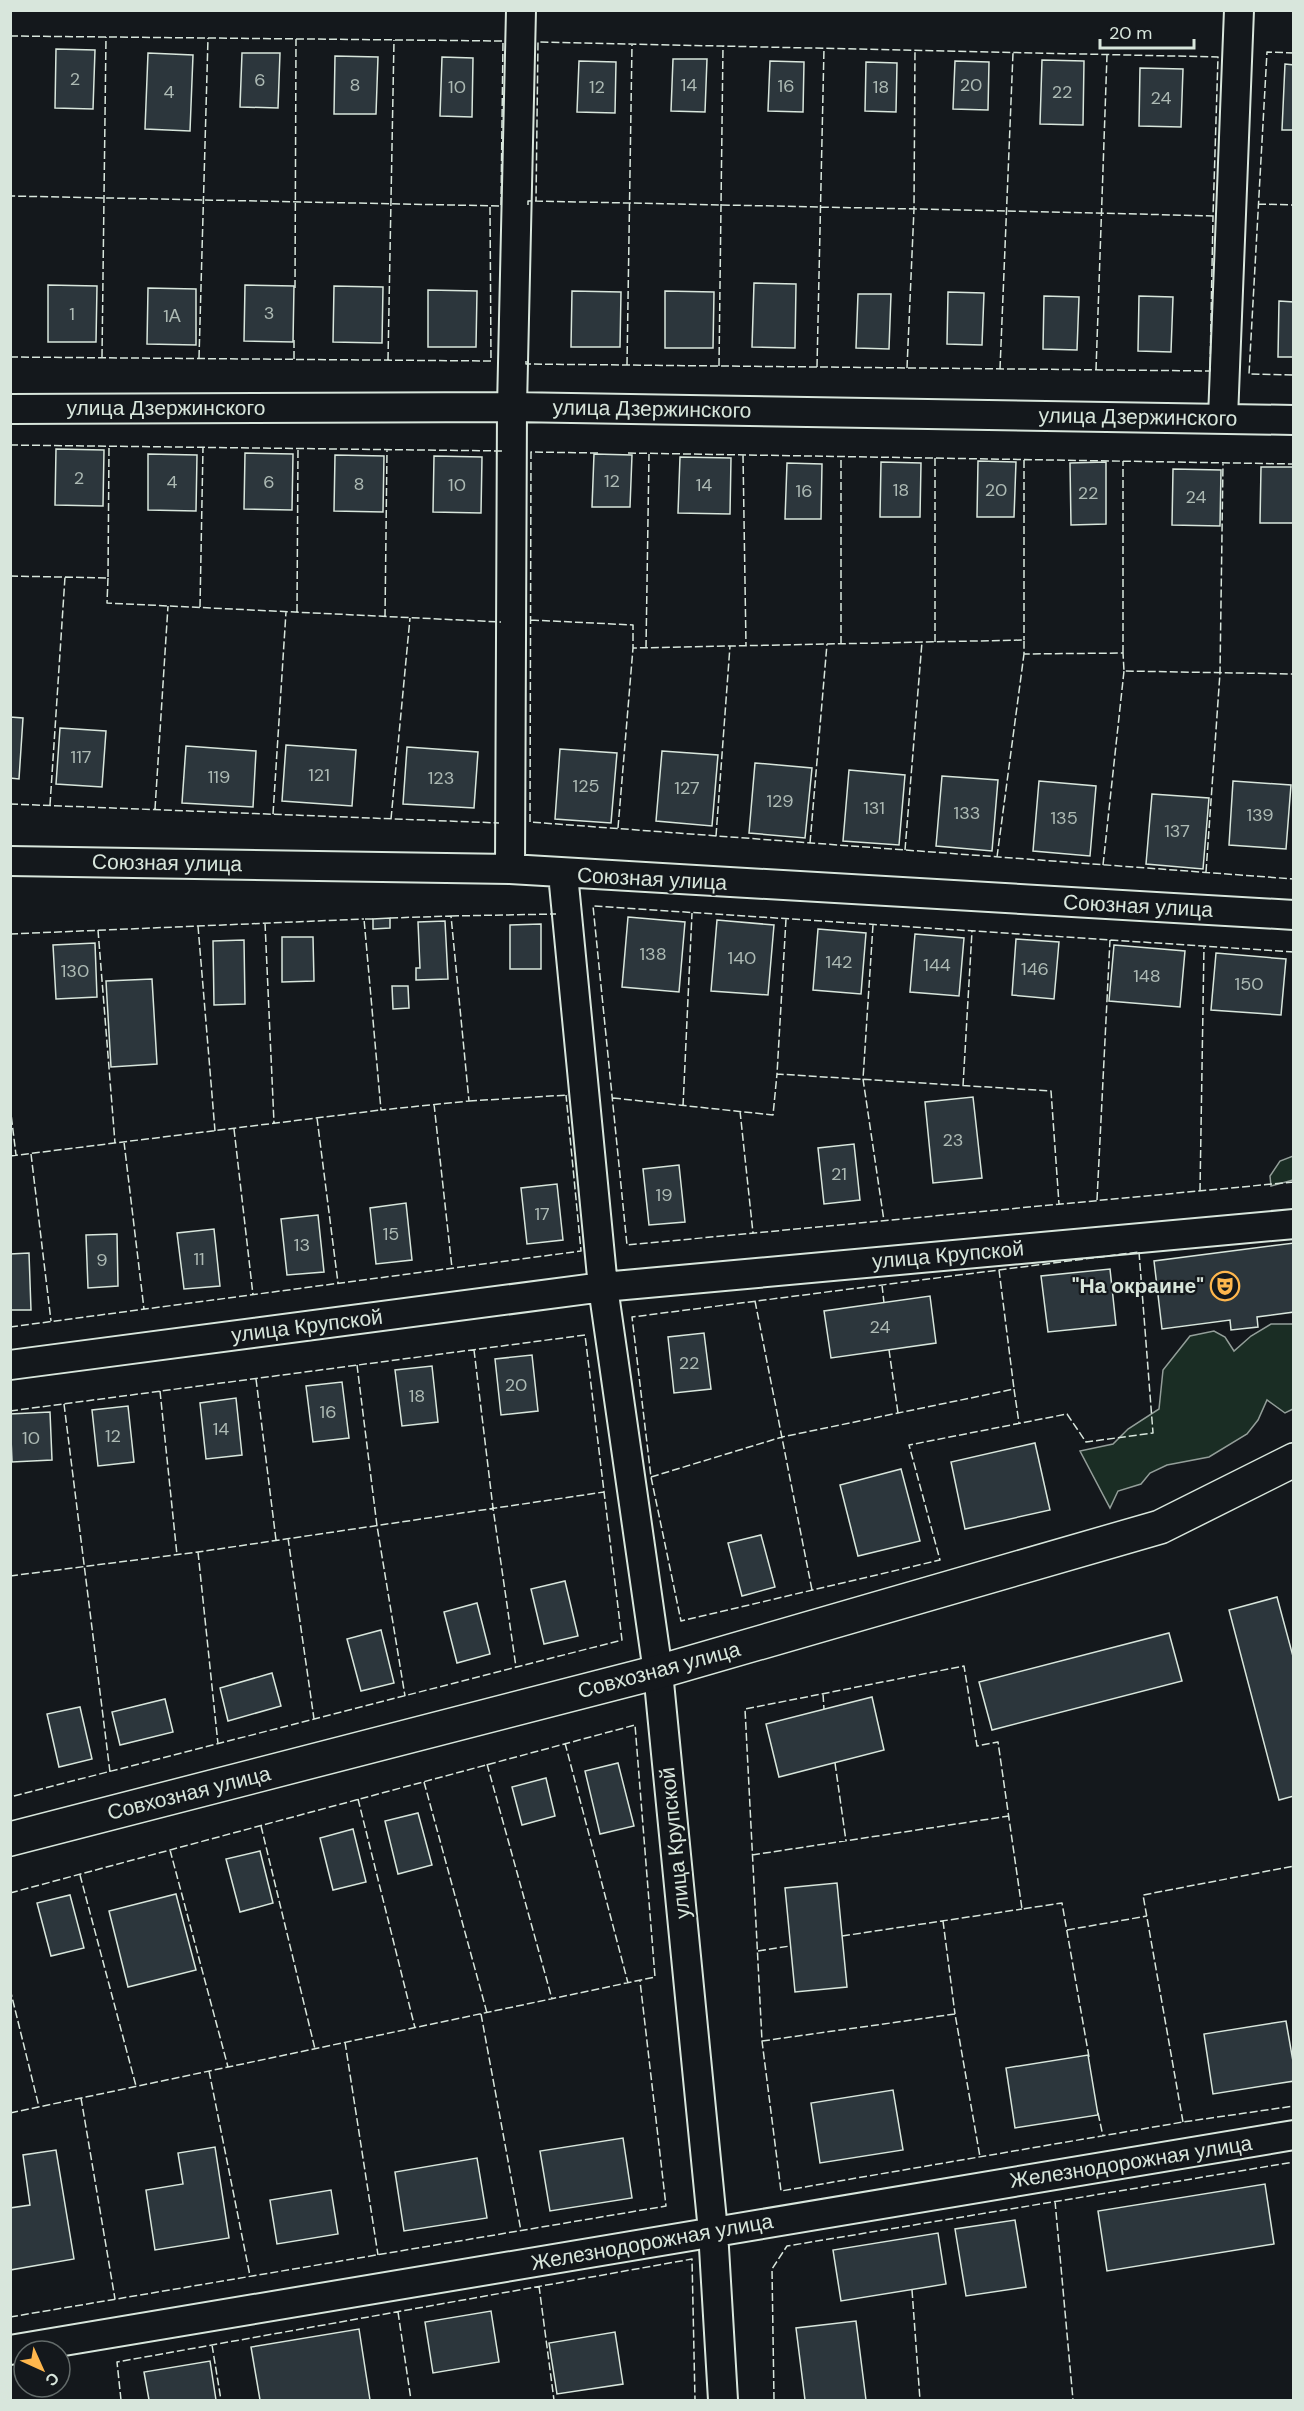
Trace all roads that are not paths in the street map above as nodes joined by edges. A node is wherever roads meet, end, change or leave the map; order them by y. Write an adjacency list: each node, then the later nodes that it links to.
1 (522, 10): 3 (street)
2 (1239, 10): 5 (street)
3 (512, 407): 4 (street, улица Дзержинского); 5 (street, улица Дзержинского); 8 (street)
4 (10, 409)
5 (1222, 418): 6 (street, улица Дзержинского)
6 (1293, 420)
7 (10, 861): 8 (street, Союзная улица)
8 (510, 869): 9 (street, Союзная улица)
9 (563, 874): 10 (street, Союзная улица); 12 (street, улица Крупской)
10 (1293, 915)
11 (1293, 1224): 12 (street, улица Крупской)
12 (603, 1287): 13 (street, улица Крупской); 15 (street, улица Крупской)
13 (10, 1365)
14 (1293, 1460): 15 (street, Совхозная улица)
15 (658, 1672): 16 (street, Совхозная улица); 18 (street, улица Крупской)
16 (10, 1839)
17 (1293, 2135): 18 (street, Железнодорожная улица)
18 (713, 2231): 19 (street, Железнодорожная улица); 20 (street, улица Крупской)
19 (10, 2350)
20 (723, 2400)

